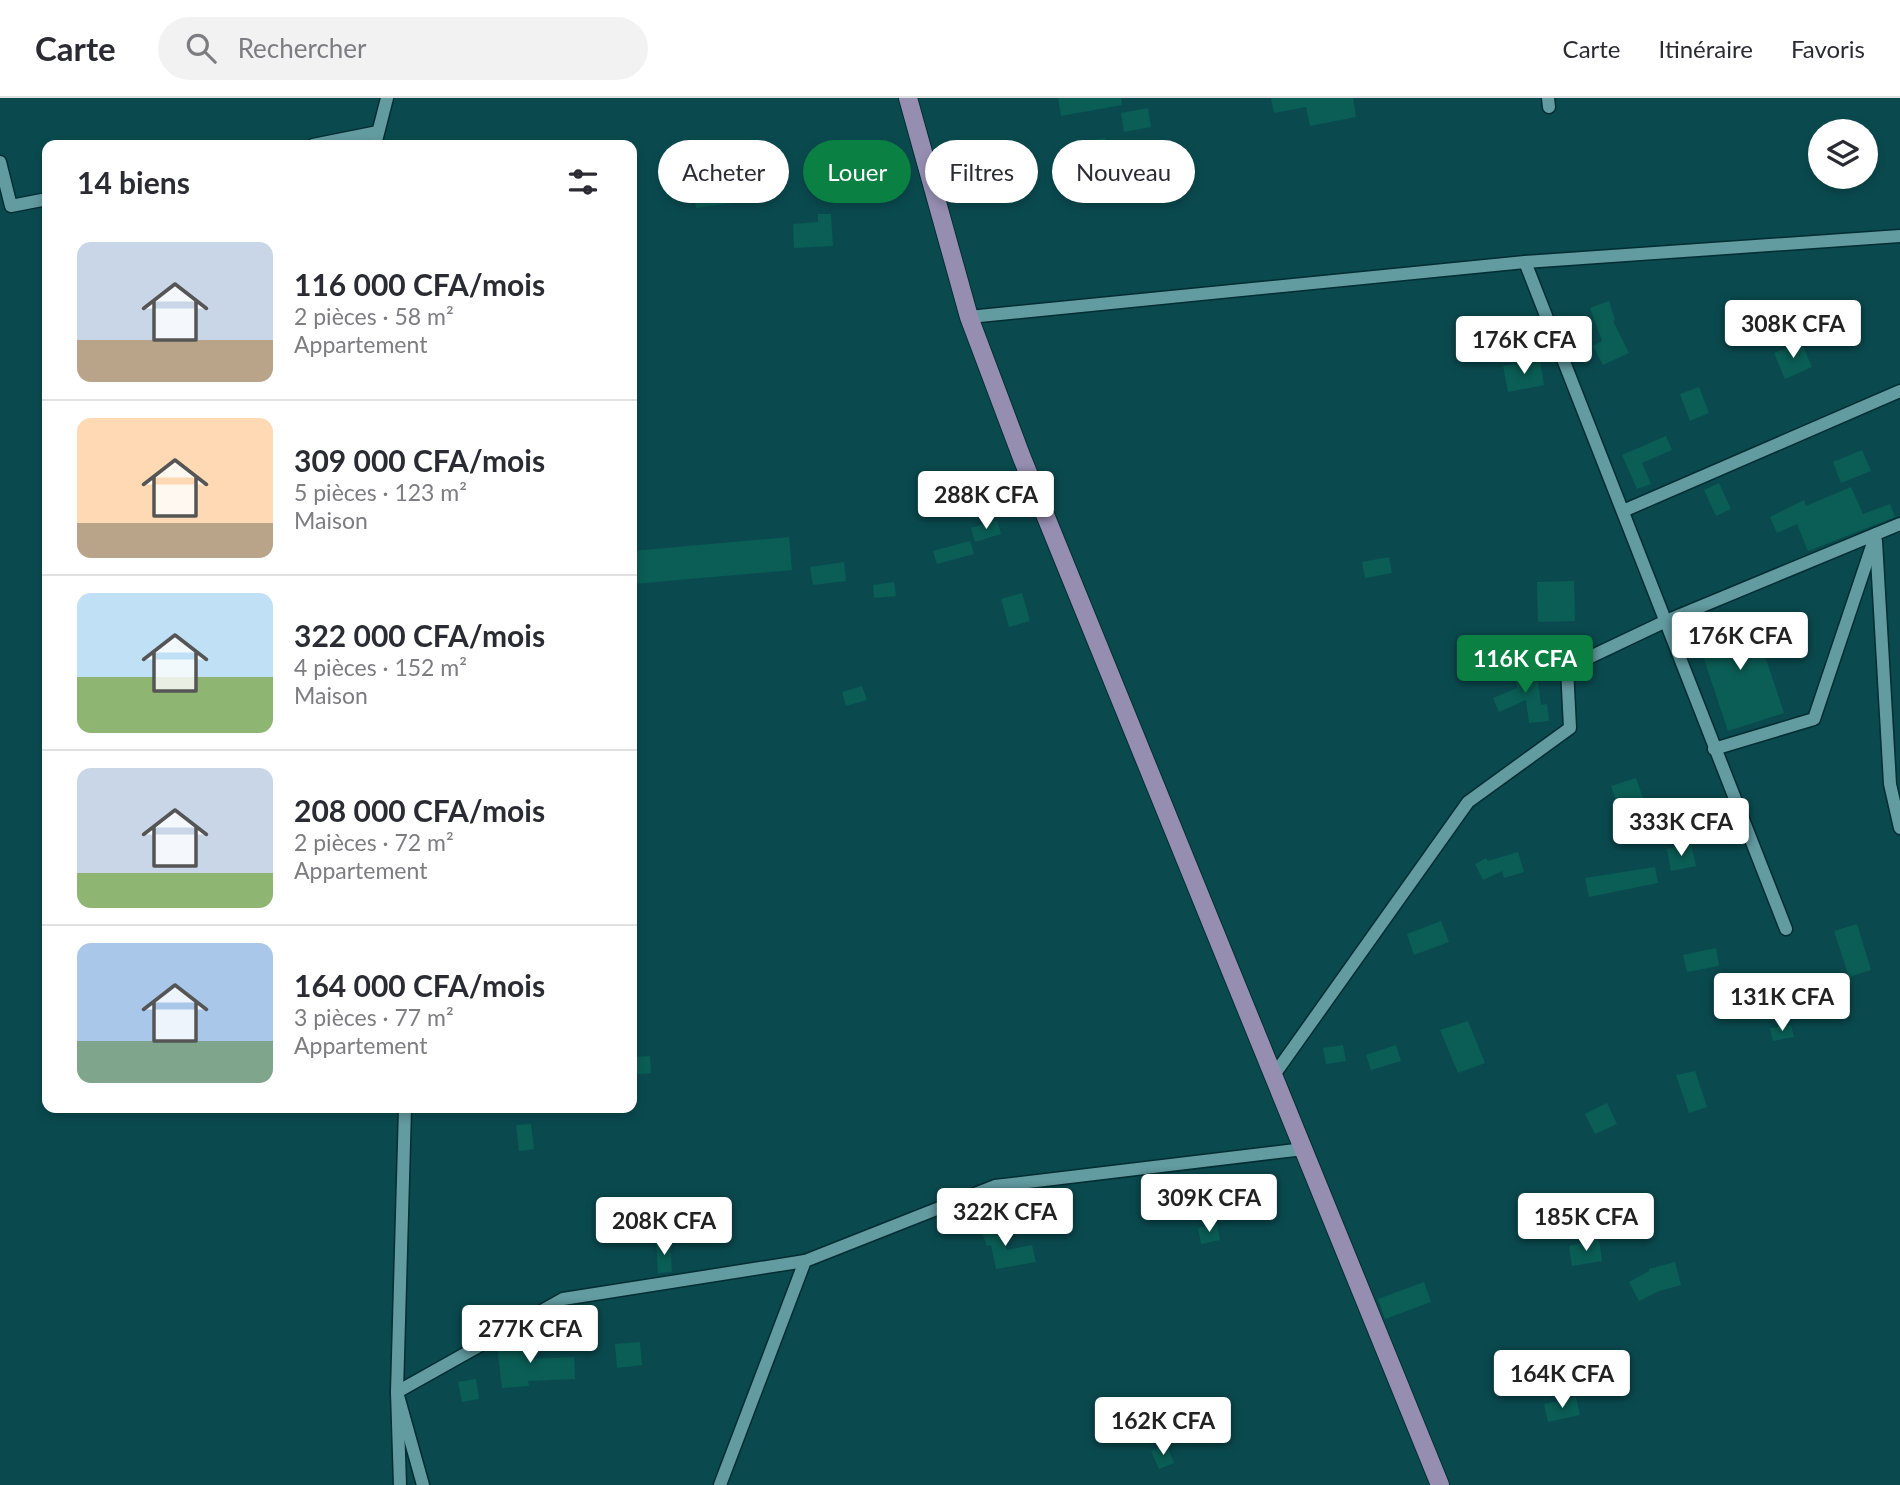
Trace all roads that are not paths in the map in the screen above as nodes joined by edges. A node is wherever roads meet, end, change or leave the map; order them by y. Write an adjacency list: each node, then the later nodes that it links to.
1 (387, 98): 3 (street)
2 (908, 98): 8 (main road)
3 (377, 139)
4 (0, 162): 5 (street)
5 (42, 200)
6 (1900, 236): 7 (street)
7 (1525, 262): 8 (street); 10 (street)
8 (969, 317): 17 (main road)
9 (1900, 391): 10 (street)
10 (1623, 511): 13 (street)
11 (1900, 524): 12 (street)
12 (1875, 534): 13 (street); 14 (street); 15 (street)
13 (1665, 621): 14 (street); 17 (street)
14 (1714, 749): 16 (street)
15 (1900, 828)
16 (1786, 929)
17 (1274, 1075): 19 (main road)
18 (405, 1113): 21 (street)
19 (1304, 1149): 20 (street); 25 (main road)
20 (805, 1261): 21 (street); 24 (street)
21 (397, 1392): 22 (street); 23 (street)
22 (400, 1485)
23 (423, 1485)
24 (720, 1485)
25 (1440, 1485)

